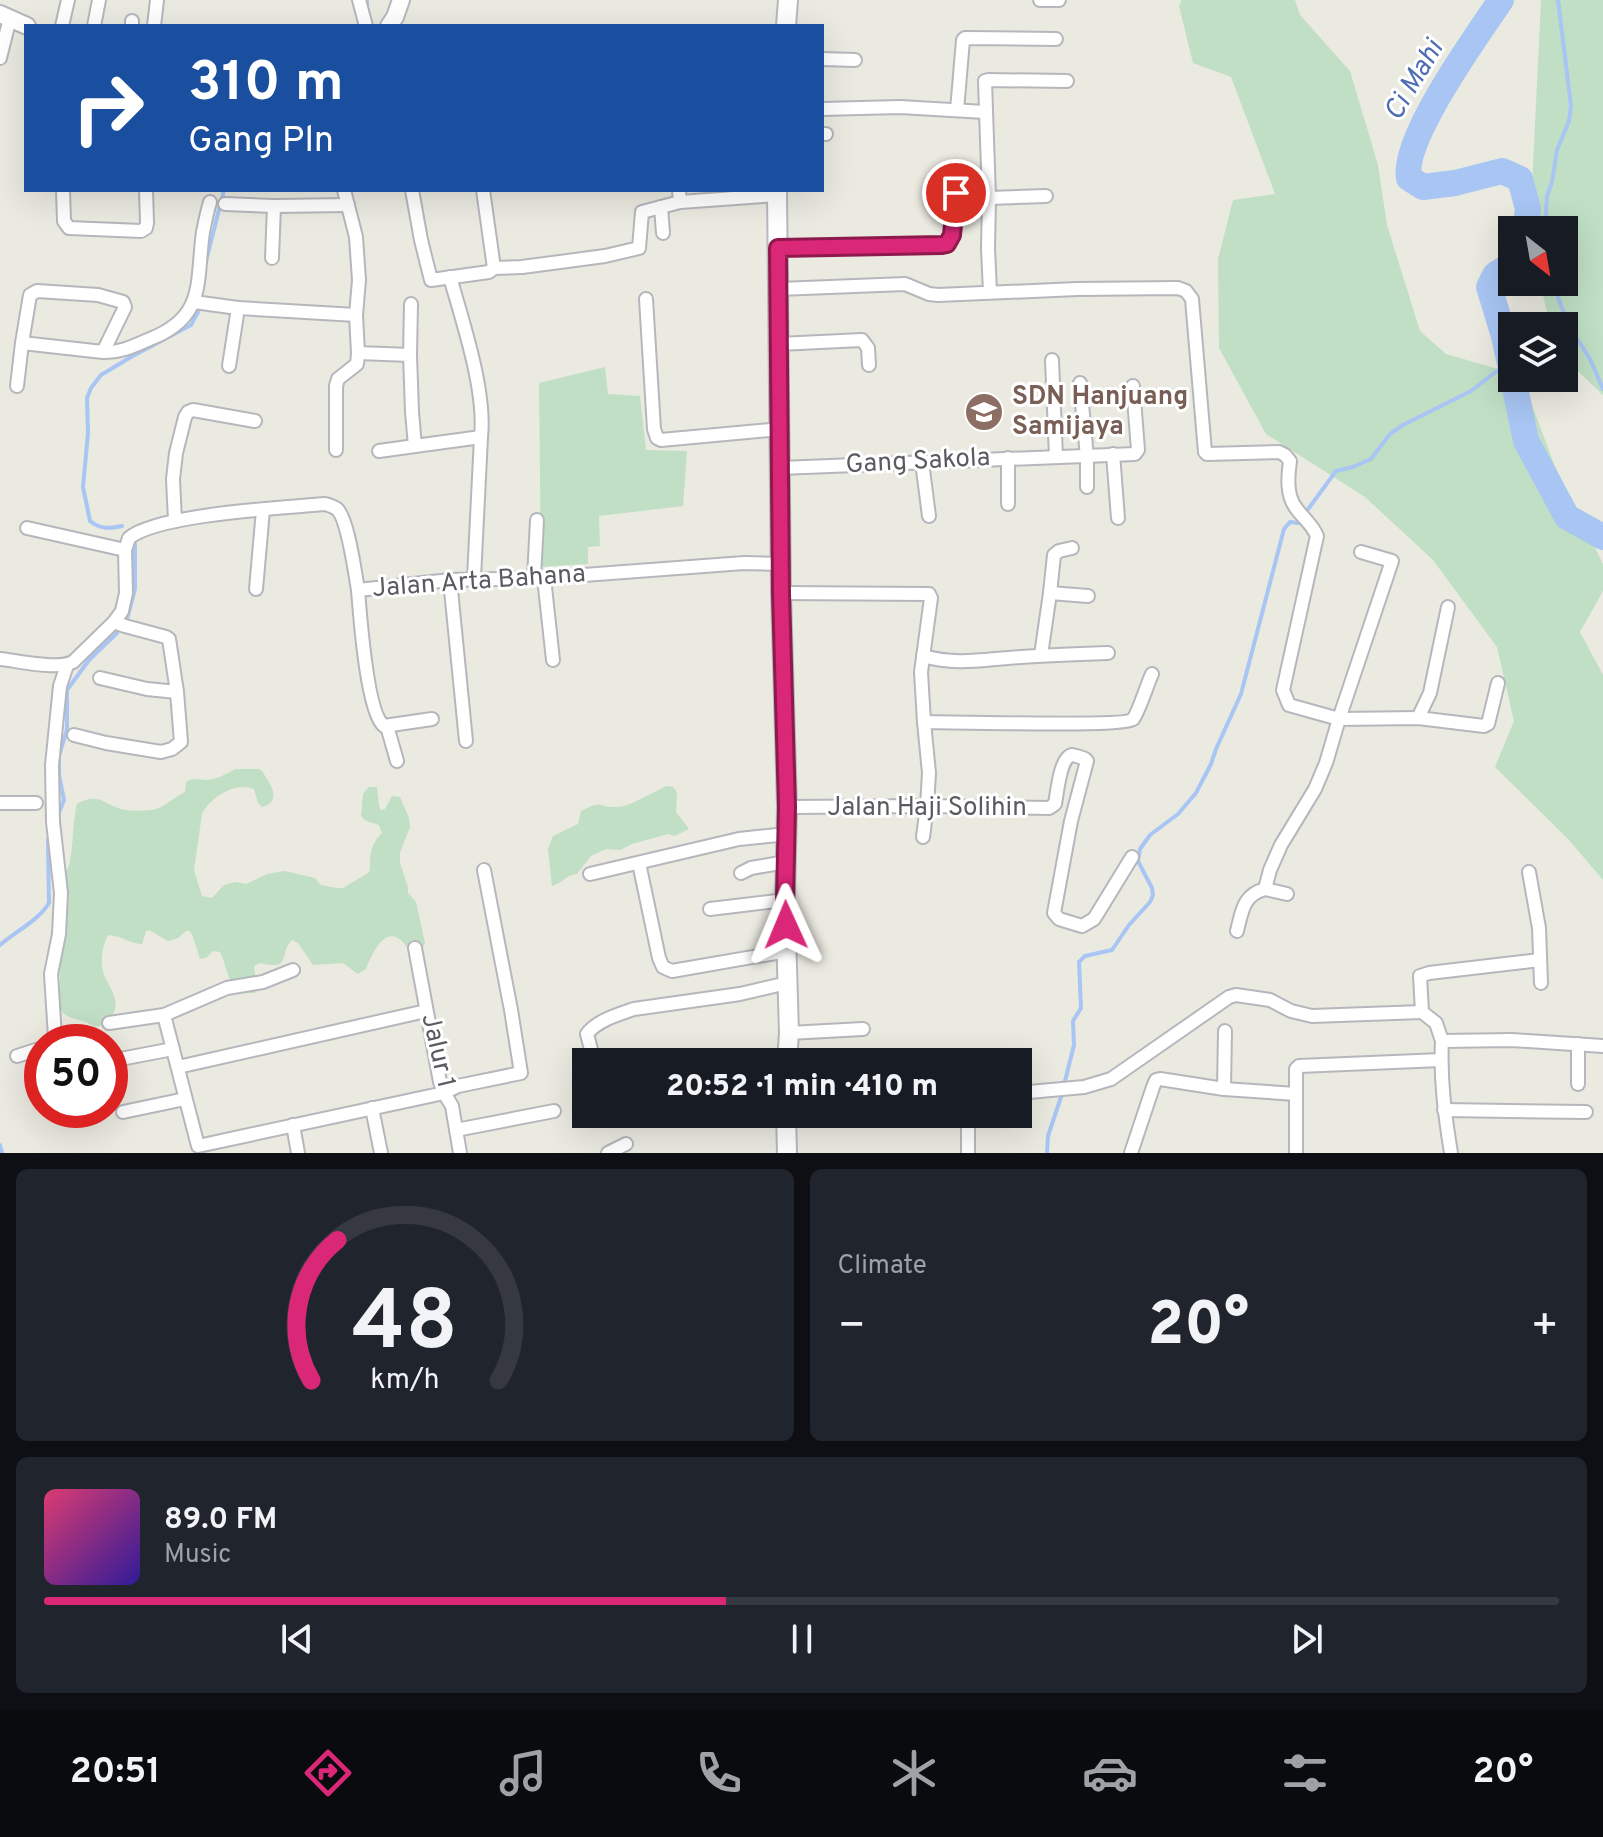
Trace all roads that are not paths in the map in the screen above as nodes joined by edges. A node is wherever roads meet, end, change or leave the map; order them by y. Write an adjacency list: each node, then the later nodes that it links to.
1 (68, 0): 10 (street)
2 (99, 0): 11 (street)
3 (157, 0): 12 (street)
4 (359, 0): 13 (street)
5 (401, 0): 14 (street)
6 (788, 0): 15 (main road)
7 (1040, 0): 8 (street)
8 (1059, 0)
9 (5, 16): 16 (street); 18 (street)
10 (62, 24)
11 (94, 24)
12 (154, 24)
13 (365, 24)
14 (390, 24)
15 (786, 24)
16 (24, 25)
17 (1056, 39): 23 (street)
18 (0, 58)
19 (824, 59): 20 (street)
20 (855, 60)
21 (1067, 81): 24 (street)
22 (824, 109): 23 (street)
23 (957, 110): 24 (street)
24 (985, 112): 34 (street)
25 (63, 192): 26 (street)
26 (146, 192)
27 (345, 192): 37 (street)
28 (412, 192): 44 (street)
29 (483, 192): 43 (street)
30 (776, 193): 32 (street); 41 (main road)
31 (956, 193): 41 (street)
32 (679, 196): 39 (street)
33 (1046, 196): 34 (street)
34 (989, 198): 46 (street)
35 (210, 202): 48 (street)
36 (225, 204): 38 (street)
37 (348, 205): 38 (street); 51 (street)
38 (274, 206): 42 (street)
39 (661, 207): 40 (street); 43 (street)
40 (663, 233)
41 (778, 248): 45 (main road)
42 (272, 258)
43 (494, 268): 44 (street)
44 (450, 277): 65 (street)
45 (779, 289): 46 (street); 53 (main road)
46 (990, 292): 109 (street)
47 (646, 299): 64 (street)
48 (194, 302): 50 (street); 54 (street)
49 (411, 304): 56 (street)
50 (238, 308): 51 (street); 59 (street)
51 (356, 315): 55 (street)
52 (22, 343): 54 (street); 54 (street); 61 (street)
53 (779, 344): 58 (street); 64 (main road)
54 (103, 352)
55 (358, 353): 56 (street); 67 (street)
56 (410, 355): 66 (street)
57 (1052, 360): 70 (street)
58 (869, 365)
59 (229, 366)
60 (1080, 383): 71 (street)
61 (17, 386)
62 (1133, 386): 69 (street)
63 (255, 421): 81 (street)
64 (780, 429): 74 (main road)
65 (481, 437): 66 (street); 87 (street)
66 (415, 446): 68 (street)
67 (336, 450)
68 (379, 451)
69 (1108, 455): 71 (street, Gang Sakola); 79 (street)
70 (1056, 457): 71 (street, Gang Sakola); 72 (street, Gang Sakola)
71 (1087, 457): 75 (street)
72 (1008, 458): 73 (street, Gang Sakola); 76 (street)
73 (922, 462): 74 (street, Gang Sakola); 78 (street)
74 (780, 468): 86 (main road)
75 (1087, 487)
76 (1008, 504)
77 (263, 510): 81 (street, Jalan Arta Bahana); 90 (street); 91 (street, Jalan Arta Bahana)
78 (929, 516)
79 (1118, 518)
80 (537, 520): 88 (street)
81 (175, 521): 84 (street, Jalan Arta Bahana)
82 (27, 528): 84 (street)
83 (1072, 548): 93 (street)
84 (125, 550): 96 (street)
85 (1361, 552): 109 (street)
86 (781, 564): 88 (street, Jalan Arta Bahana); 92 (main road)
87 (474, 578): 88 (street, Jalan Arta Bahana); 89 (street, Jalan Arta Bahana)
88 (539, 578): 101 (street)
89 (450, 580): 91 (street, Jalan Arta Bahana); 113 (street)
90 (256, 589)
91 (358, 590): 111 (street)
92 (781, 593): 99 (street); 118 (main road)
93 (1050, 593): 94 (street); 98 (street)
94 (1088, 596)
95 (1448, 607): 107 (street)
96 (114, 622): 102 (street); 106 (street)
97 (1108, 653): 98 (street)
98 (1041, 655): 99 (street)
99 (923, 656): 110 (street)
100 (0, 659): 102 (street)
101 (553, 660)
102 (67, 665): 143 (street)
103 (1152, 674): 110 (street)
104 (100, 678): 106 (street)
105 (1498, 683): 107 (street)
106 (177, 692): 112 (street)
107 (1418, 718): 109 (street)
108 (432, 719): 111 (street)
109 (1339, 719): 128 (street)
110 (924, 722): 117 (street)
111 (387, 726): 114 (street)
112 (74, 735)
113 (466, 741)
114 (397, 761)
115 (0, 803): 116 (street)
116 (36, 803)
117 (927, 806): 118 (street, Jalan Haji Solihin); 120 (street); 121 (street, Jalan Haji Solihin)
118 (787, 807): 119 (main road)
119 (787, 834): 122 (main road); 123 (street)
120 (923, 837)
121 (1132, 857)
122 (786, 862): 126 (street); 130 (main road)
123 (639, 863): 127 (street); 134 (street)
124 (484, 870): 161 (street)
125 (1529, 872): 135 (street)
126 (741, 873)
127 (590, 874)
128 (1265, 889): 129 (street); 132 (street)
129 (1287, 894)
130 (785, 900): 131 (street); 134 (main road)
131 (710, 909)
132 (1237, 931)
133 (415, 948): 139 (street, Jalur 1)
134 (787, 951): 137 (main road)
135 (1540, 960): 138 (street); 140 (street)
136 (293, 970): 141 (street)
137 (787, 983): 146 (main road); 150 (street)
138 (1541, 983)
139 (426, 1011): 157 (street); 161 (street, Jalur 1)
140 (1422, 1012): 147 (street); 160 (street)
141 (164, 1015): 142 (street); 152 (street)
142 (109, 1023)
143 (55, 1024)
144 (863, 1029): 146 (street)
145 (1225, 1031): 159 (street)
146 (789, 1033): 151 (main road)
147 (1442, 1041): 148 (street); 156 (street)
148 (1578, 1044): 149 (street); 158 (street)
149 (1603, 1046)
150 (591, 1048)
151 (788, 1048)
152 (173, 1049): 155 (street); 157 (street)
153 (24, 1054): 154 (street)
154 (17, 1056)
155 (128, 1058)
156 (1441, 1060): 162 (street); 165 (street)
157 (178, 1067): 163 (street)
158 (1578, 1084)
159 (1224, 1089): 162 (street); 182 (street)
160 (1032, 1092)
161 (444, 1093): 164 (street); 172 (street, Jalur 1)
162 (1296, 1094): 183 (street)
163 (185, 1099): 166 (street); 175 (street)
164 (372, 1108): 169 (street); 177 (street)
165 (1444, 1110): 168 (street); 184 (street)
166 (128, 1111)
167 (554, 1111): 172 (street)
168 (1586, 1112)
169 (293, 1125): 174 (street); 176 (street)
170 (786, 1128): 180 (main road)
171 (968, 1128): 181 (street)
172 (456, 1130): 178 (street, Jalur 1)
173 (626, 1144): 179 (street)
174 (217, 1148): 175 (street)
175 (196, 1150)
176 (298, 1153)
177 (381, 1153)
178 (460, 1153)
179 (608, 1153)
180 (787, 1153)
181 (968, 1153)
182 (1131, 1153)
183 (1296, 1153)
184 (1451, 1153)

